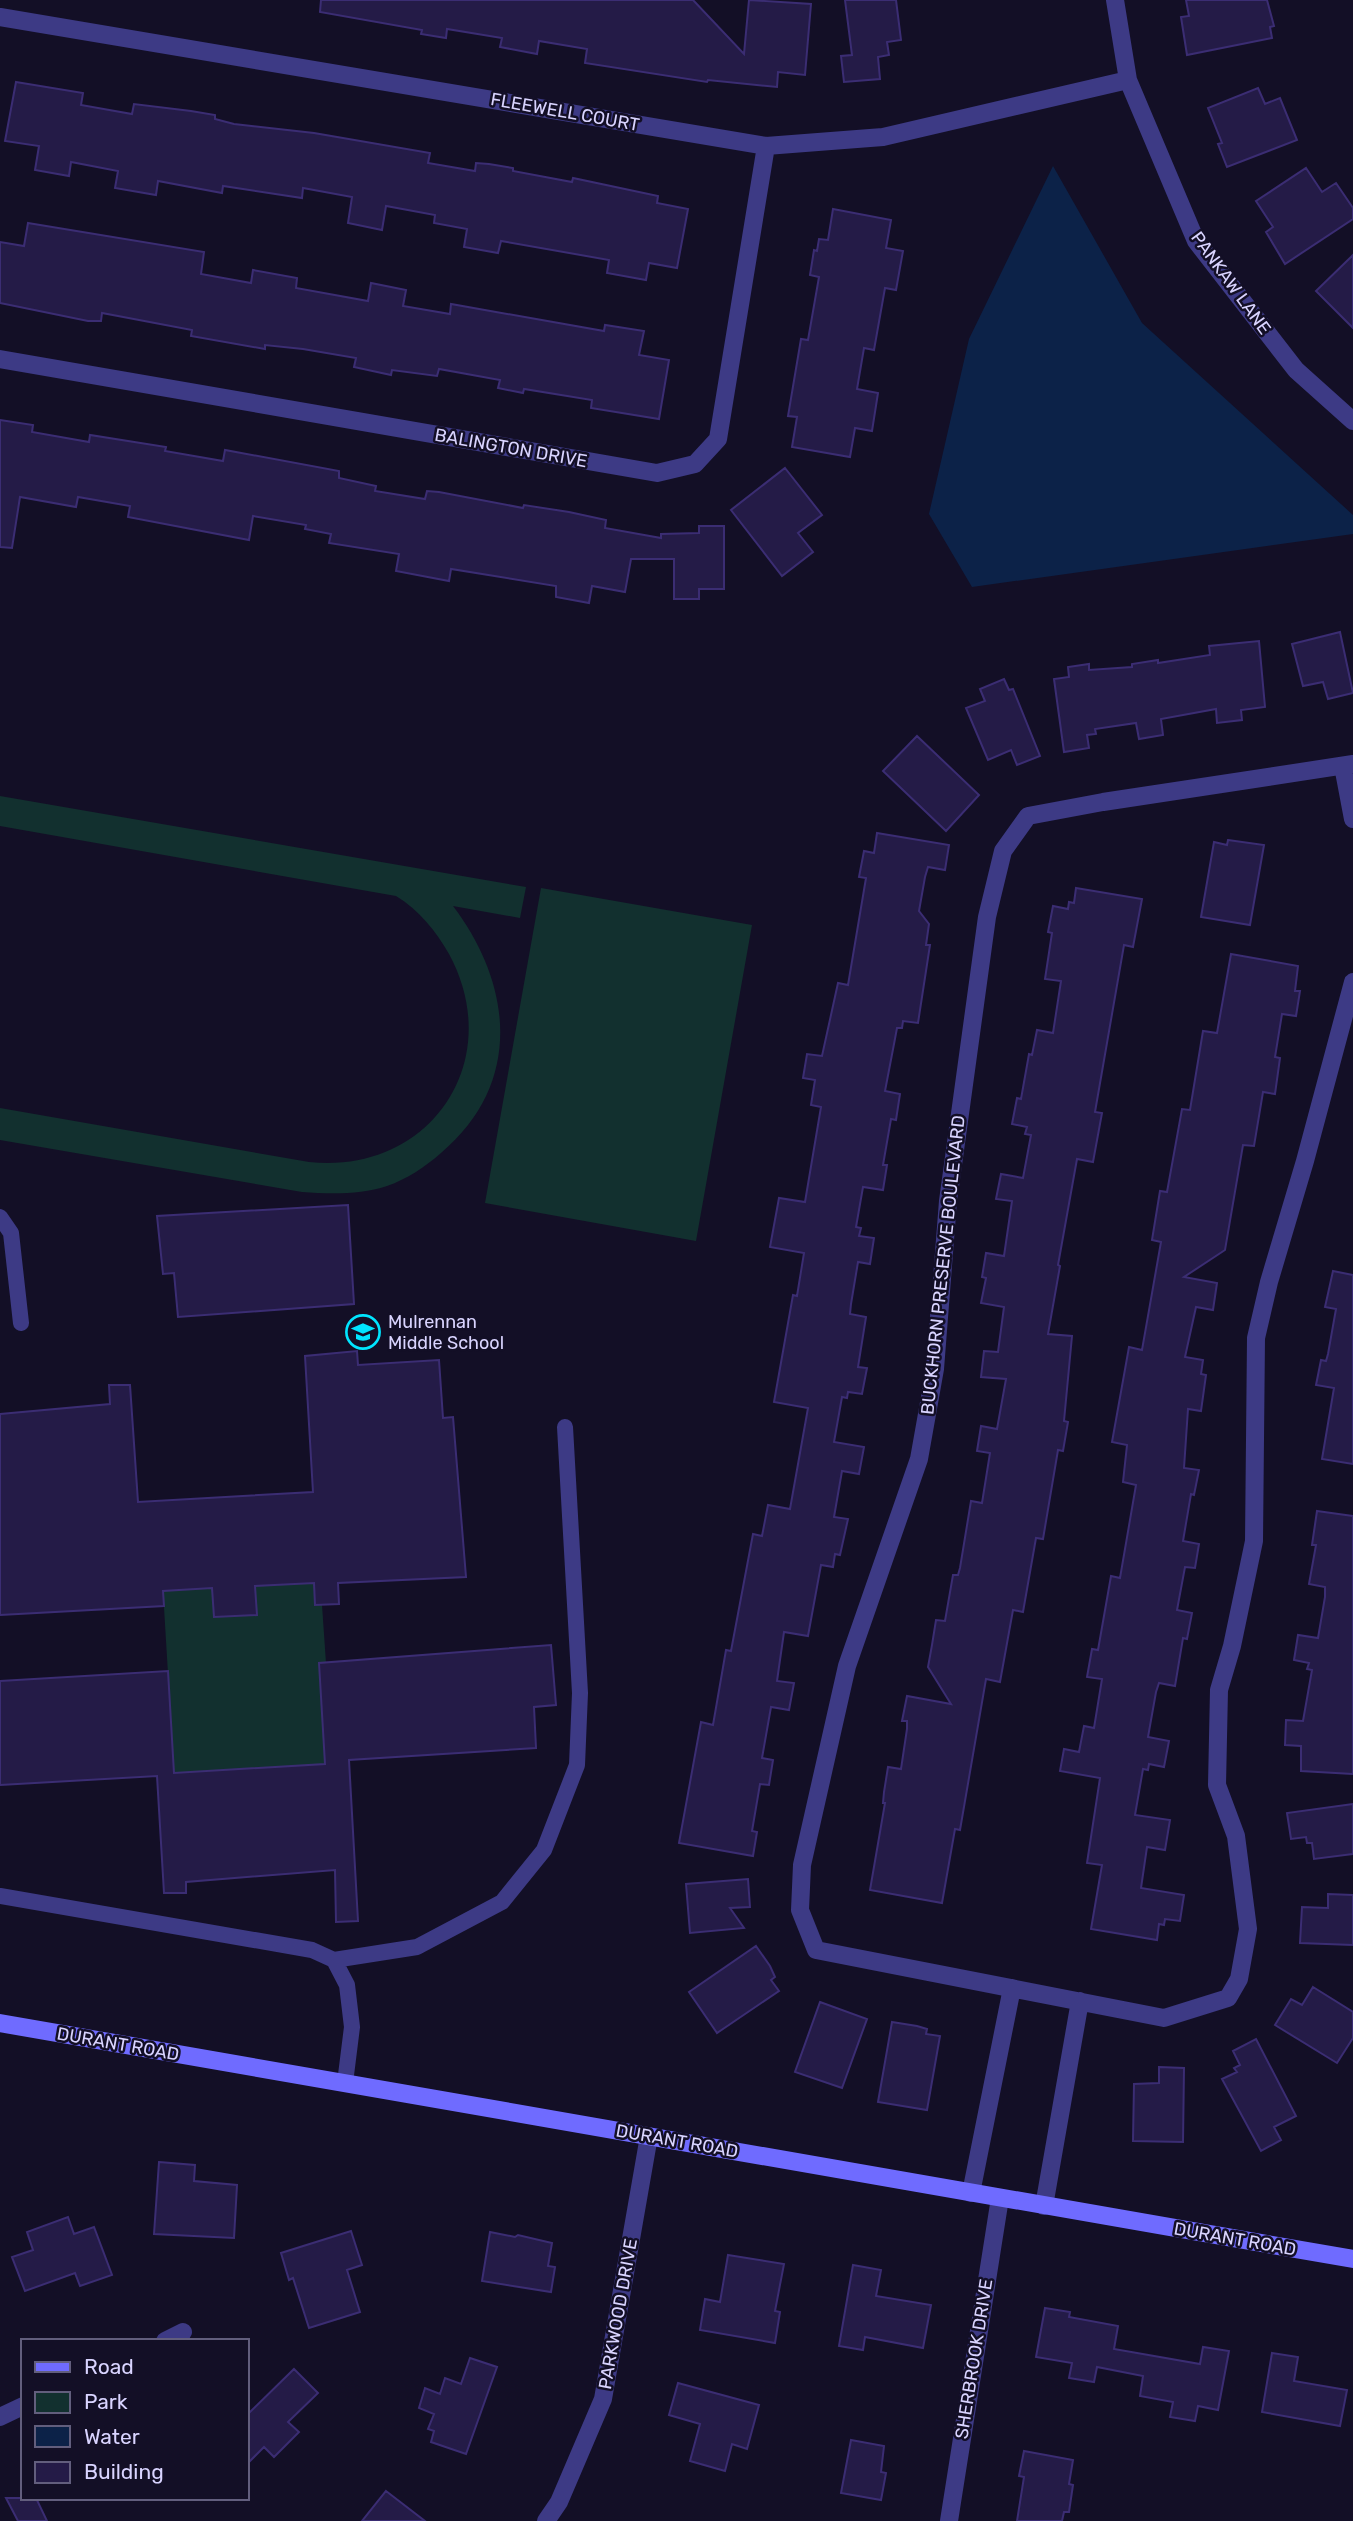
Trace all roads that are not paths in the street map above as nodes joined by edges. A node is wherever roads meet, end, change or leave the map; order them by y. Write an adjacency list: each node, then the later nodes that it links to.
1 (1115, 0): 3 (street, PANKAW LANE)
2 (0, 17): 4 (street, FLEEWELL COURT)
3 (1128, 80): 4 (street, FLEEWELL COURT); 6 (street, PANKAW LANE)
4 (766, 146): 5 (street, BALINGTON DRIVE)
5 (0, 359)
6 (1353, 421)
7 (1348, 765): 8 (street, BUCKHORN PRESERVE BOULEVARD); 15 (street, BUCKHORN PRESERVE BOULEVARD)
8 (1353, 819)
9 (1353, 982): 16 (street, BUCKHORN PRESERVE BOULEVARD)
10 (0, 1217): 11 (lane)
11 (21, 1323)
12 (565, 1427): 14 (lane)
13 (0, 1896): 14 (lane)
14 (334, 1960): 18 (lane)
15 (1012, 1988): 16 (street, BUCKHORN PRESERVE BOULEVARD); 20 (street)
16 (1080, 2001): 22 (street)
17 (0, 2023): 18 (street, DURANT ROAD)
18 (345, 2083): 19 (street, DURANT ROAD)
19 (649, 2136): 20 (street, DURANT ROAD); 28 (street, PARKWOOD DRIVE)
20 (971, 2193): 21 (street, DURANT ROAD)
21 (1000, 2198): 22 (street, DURANT ROAD); 29 (street, SHERBROOK DRIVE)
22 (1044, 2206): 23 (street, DURANT ROAD)
23 (1353, 2259)
24 (183, 2332): 25 (street)
25 (169, 2339)
26 (21, 2407): 27 (street)
27 (0, 2417)
28 (546, 2521)
29 (949, 2521)

